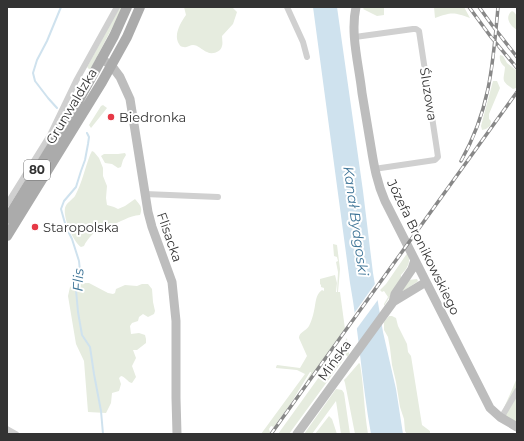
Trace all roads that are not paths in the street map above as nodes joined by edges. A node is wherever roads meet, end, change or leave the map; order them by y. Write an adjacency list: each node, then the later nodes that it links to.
1 (117, 7): 13 (street)
2 (127, 7): 8 (main road, Grunwaldzka / 80)
3 (140, 7): 9 (main road, Grunwaldzka / 80)
4 (287, 7): 7 (street)
5 (356, 7): 6 (street, Józefa Bronikowskiego)
6 (354, 37): 10 (street, Józefa Bronikowskiego); 10 (street, Śluzowa)
7 (307, 57)
8 (101, 60): 9 (street, Flisacka); 14 (main road, Grunwaldzka / 80)
9 (111, 65): 11 (street, Flisacka); 15 (main road, Grunwaldzka / 80)
10 (374, 169): 16 (street, Józefa Bronikowskiego)
11 (145, 194): 12 (street); 25 (street, Flisacka)
12 (218, 197)
13 (7, 204)
14 (7, 219)
15 (7, 236)
16 (415, 260): 17 (street, Mińska); 18 (street, Józefa Bronikowskiego)
17 (407, 278): 18 (street); 19 (street, Mińska)
18 (425, 279): 19 (street, Mińska); 21 (street, Józefa Bronikowskiego)
19 (391, 304): 26 (street, Mińska)
20 (517, 391): 21 (street)
21 (501, 418): 22 (street, Józefa Bronikowskiego)
22 (517, 427)
23 (7, 429): 24 (street)
24 (16, 434)
25 (177, 434)
26 (297, 434)

